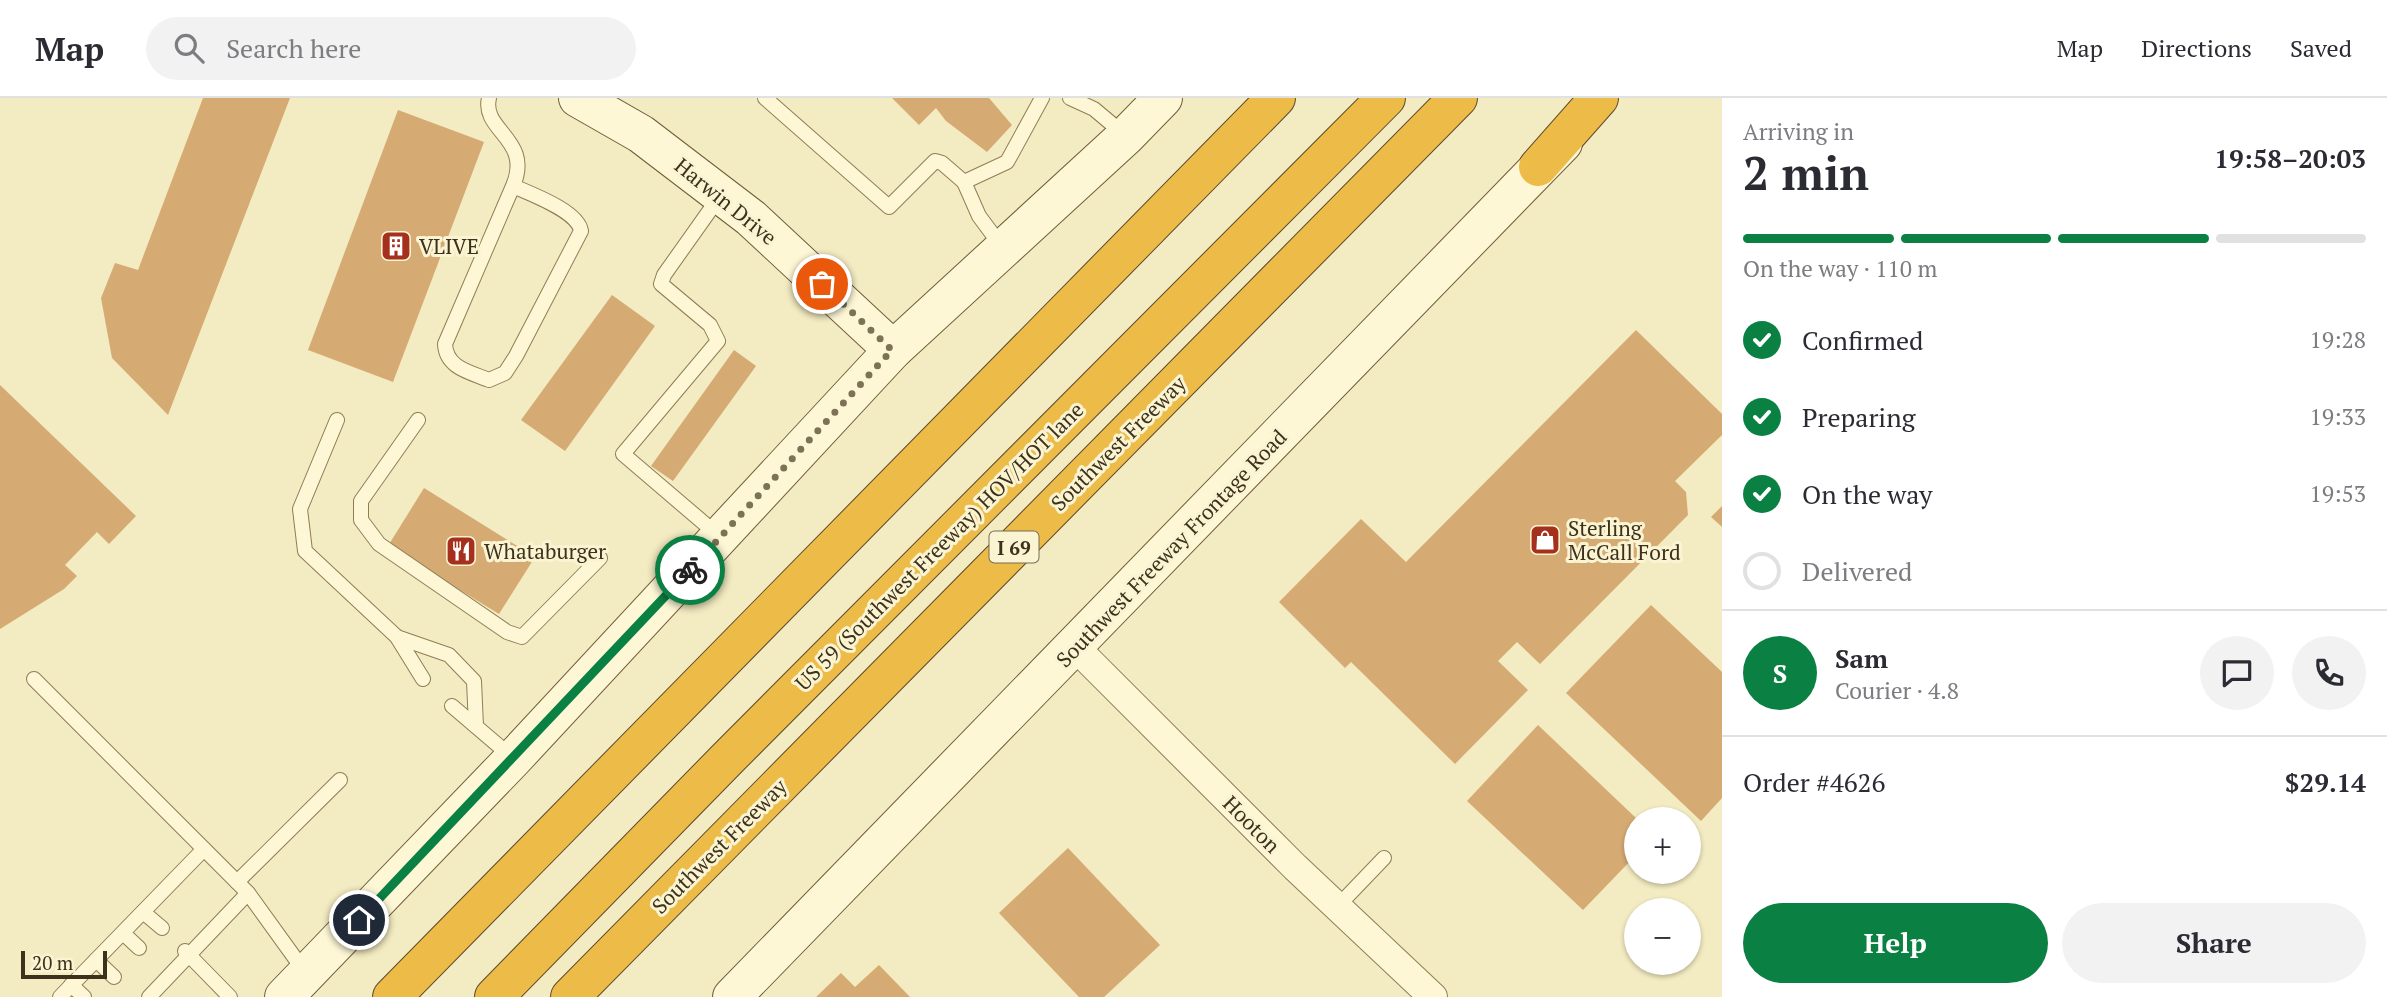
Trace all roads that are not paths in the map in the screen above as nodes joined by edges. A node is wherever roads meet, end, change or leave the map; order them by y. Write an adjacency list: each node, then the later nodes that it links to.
1 (489, 98): 15 (lane)
2 (578, 98): 16 (main road, Harwin Drive)
3 (765, 98): 14 (lane)
4 (1042, 98): 14 (lane)
5 (1070, 98): 12 (lane)
6 (1163, 98): 12 (main road)
7 (1276, 98): 49 (highway)
8 (1458, 98): 51 (highway, Southwest Freeway / I 69)
9 (1599, 98): 13 (highway)
10 (1608, 98): 13 (main road, Southwest Freeway Frontage Road)
11 (1381, 103): 50 (highway, US 59 (Southwest Freeway) HOV/HOT lane)
12 (1126, 136): 17 (main road)
13 (1538, 167): 24 (main road, Southwest Freeway Frontage Road)
14 (964, 182): 17 (lane)
15 (513, 186): 15 (lane)
16 (721, 195): 18 (main road, Harwin Drive); 21 (lane)
17 (1004, 249): 18 (main road)
18 (892, 350): 21 (main road)
19 (337, 420): 23 (lane)
20 (418, 420): 22 (lane)
21 (720, 537): 29 (main road)
22 (600, 558)
23 (397, 637): 26 (lane); 28 (lane)
24 (1075, 647): 35 (street, Hooton); 52 (main road, Southwest Freeway Frontage Road)
25 (34, 678): 31 (lane)
26 (423, 679)
27 (452, 706): 28 (lane)
28 (476, 726): 29 (lane)
29 (514, 758): 44 (main road)
30 (340, 780): 33 (lane)
31 (204, 849): 33 (lane); 36 (lane)
32 (1384, 858): 35 (lane)
33 (237, 882): 34 (lane)
34 (248, 893): 40 (lane); 44 (lane)
35 (1337, 907): 53 (street, Hooton)
36 (143, 912): 37 (lane); 38 (lane)
37 (162, 928)
38 (123, 933): 39 (lane); 41 (lane)
39 (139, 948)
40 (187, 953): 47 (lane); 48 (lane)
41 (96, 960): 42 (lane); 43 (lane)
42 (114, 977)
43 (71, 985): 45 (lane); 46 (lane)
44 (295, 985)
45 (60, 997)
46 (84, 997)
47 (149, 997)
48 (230, 997)
49 (392, 997)
50 (494, 997)
51 (570, 997)
52 (732, 997)
53 (1433, 997)

